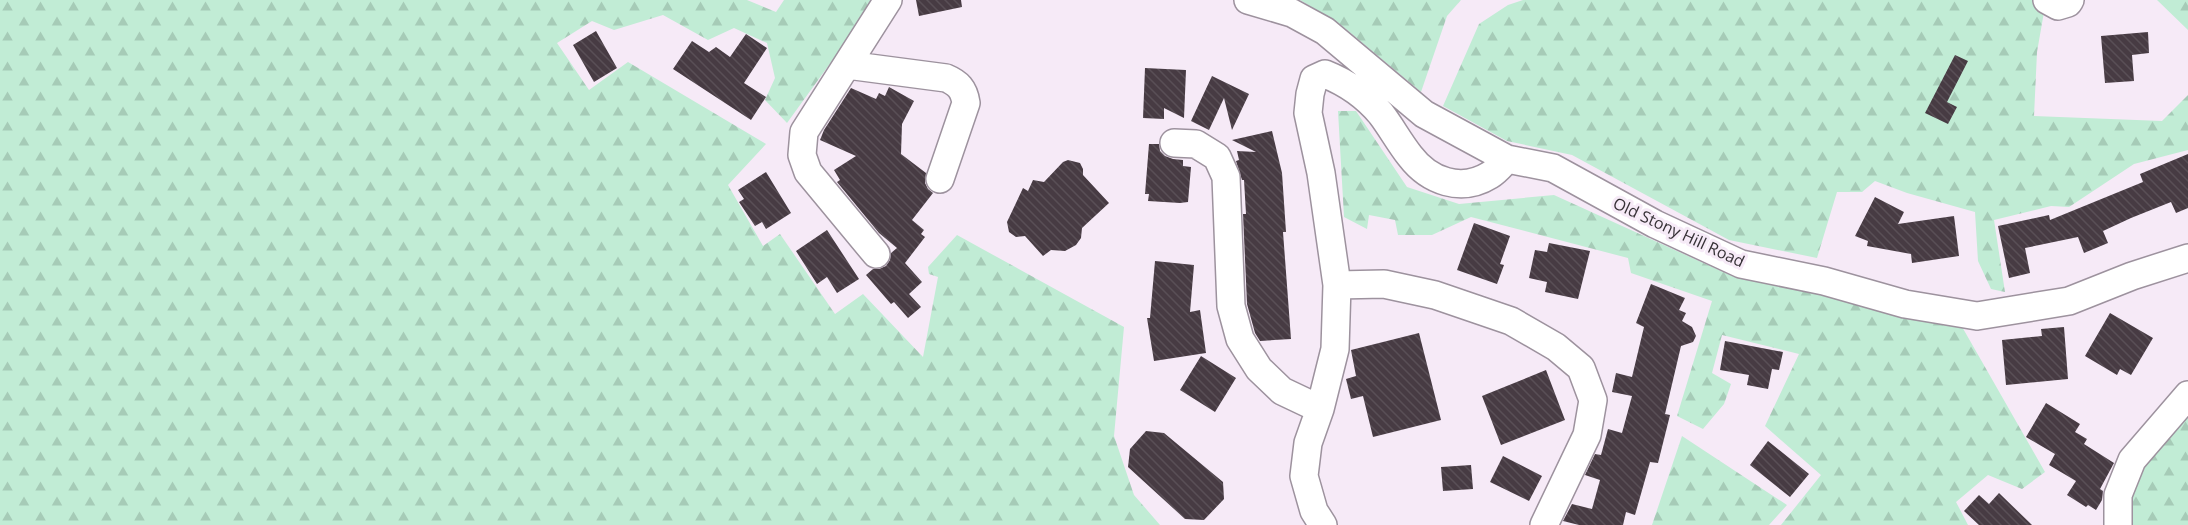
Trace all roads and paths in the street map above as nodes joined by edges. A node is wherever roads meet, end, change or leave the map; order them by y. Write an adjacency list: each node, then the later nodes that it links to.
1 (888, 0): 5 (street)
2 (1248, 0): 7 (street, Old Stony Hill Road)
3 (2047, 0): 4 (street)
4 (2070, 0)
5 (847, 65): 8 (street); 9 (street)
6 (1174, 143): 13 (street)
7 (1507, 159): 10 (street, Old Stony Hill Road); 11 (street)
8 (940, 179)
9 (876, 254)
10 (2188, 258)
11 (1337, 285): 13 (street); 15 (street)
12 (2188, 394): 16 (street)
13 (1320, 409): 14 (street)
14 (1323, 525)
15 (1544, 525)
16 (2118, 525)

